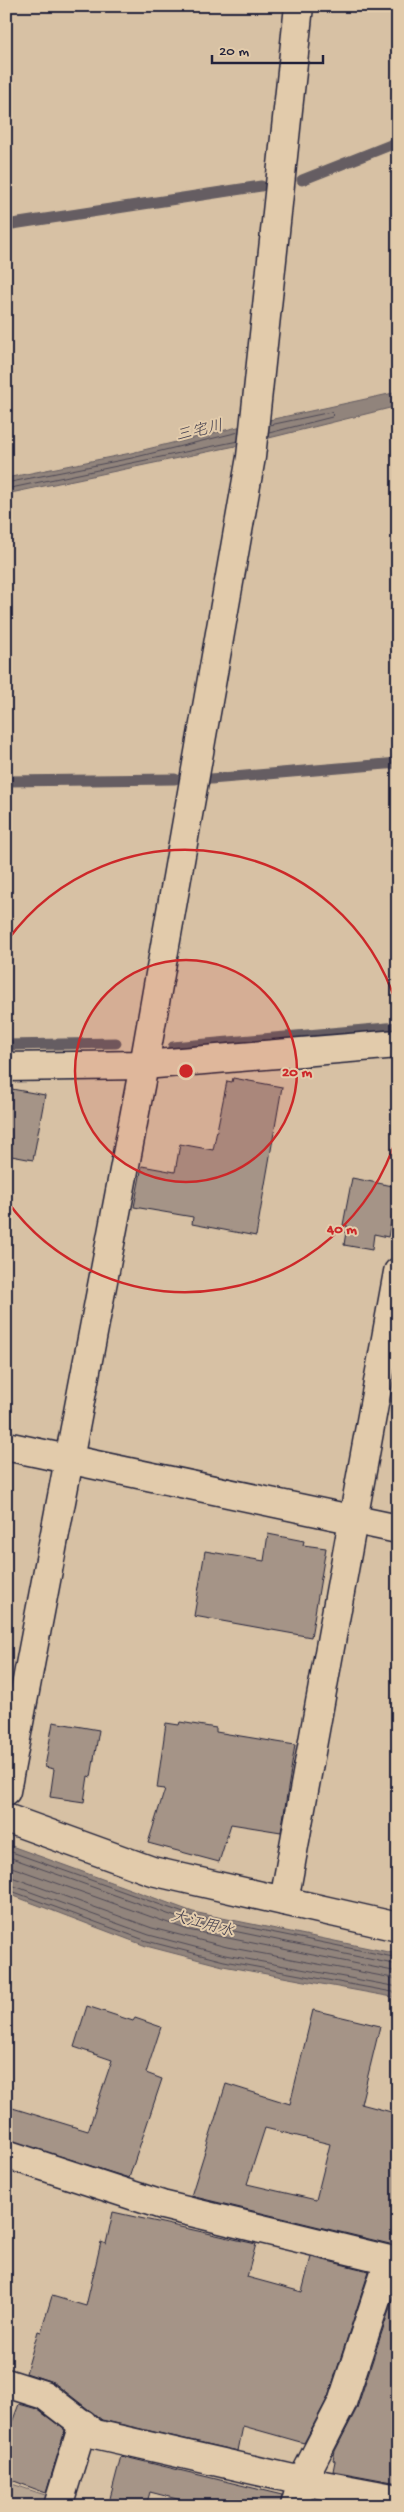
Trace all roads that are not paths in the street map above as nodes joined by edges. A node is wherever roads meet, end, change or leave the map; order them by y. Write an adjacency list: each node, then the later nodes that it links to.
1 (299, 6): 3 (street)
2 (398, 1044): 3 (street)
3 (144, 1065): 4 (street); 7 (street)
4 (6, 1067)
5 (398, 1272): 8 (street)
6 (6, 1446): 7 (street)
7 (69, 1459): 8 (street); 10 (street)
8 (353, 1519): 9 (street); 12 (street)
9 (398, 1528)
10 (6, 1791)
11 (6, 1818): 12 (street)
12 (284, 1901): 13 (street)
13 (398, 1927)
14 (6, 2154): 15 (street)
15 (393, 2261): 18 (street)
16 (6, 2383): 17 (street)
17 (83, 2424): 18 (street); 20 (street)
18 (298, 2493): 19 (street)
19 (398, 2499)
20 (58, 2506)

